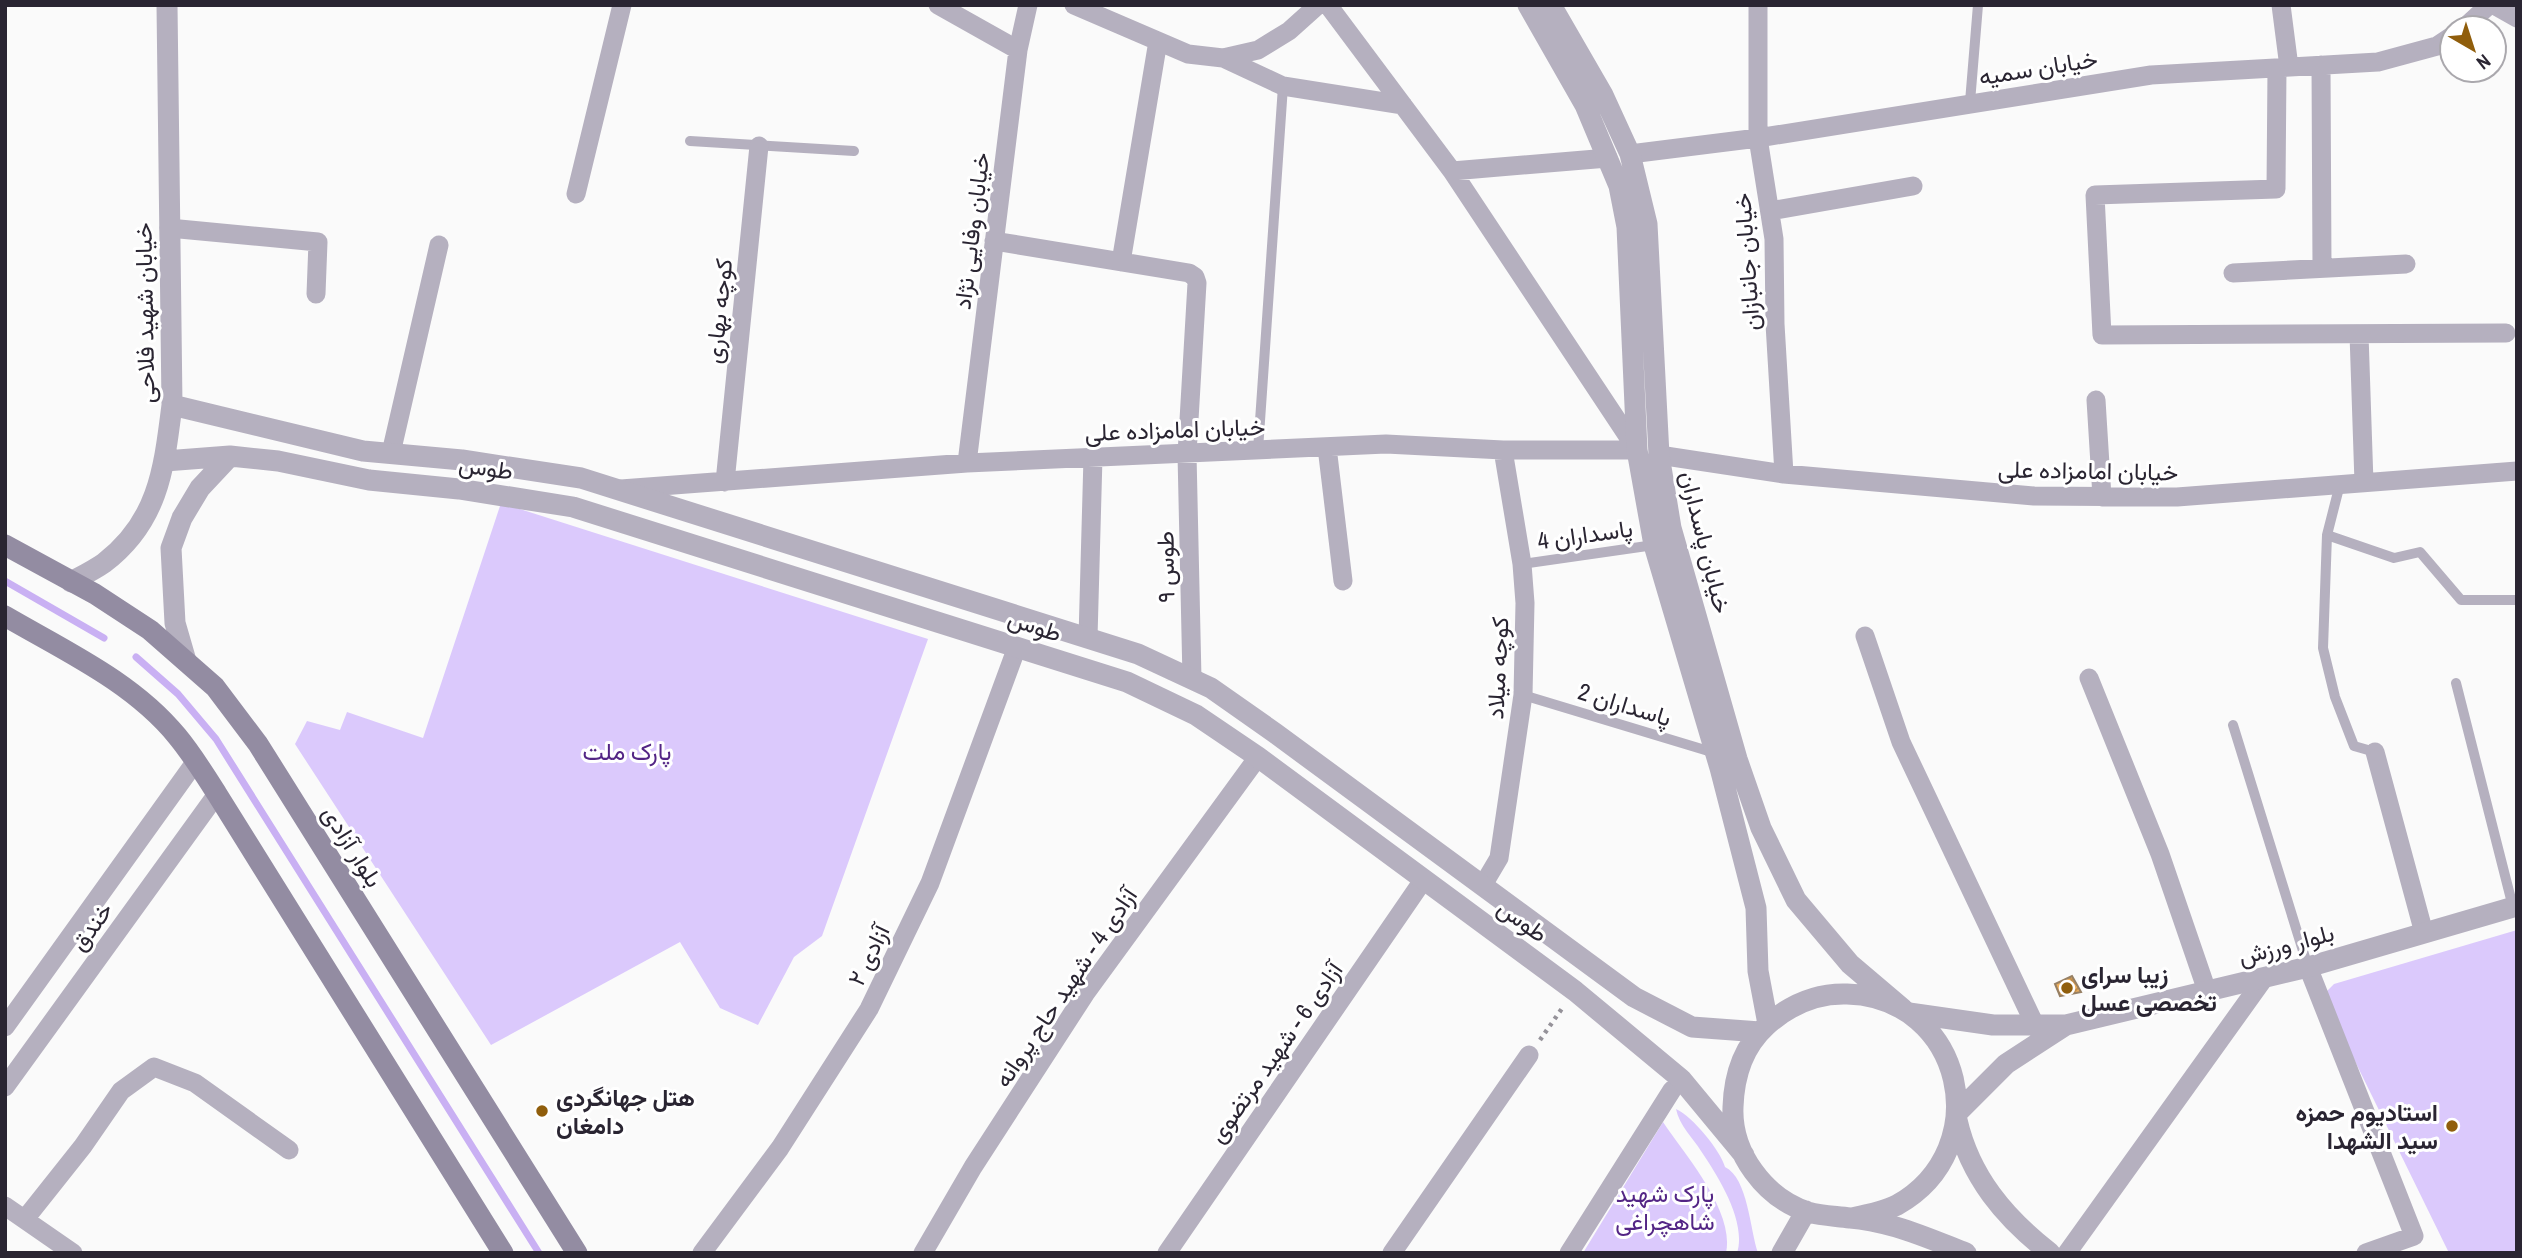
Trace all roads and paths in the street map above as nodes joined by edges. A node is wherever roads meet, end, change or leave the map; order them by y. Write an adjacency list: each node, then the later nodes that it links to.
1 (167, 5): 34 (street, خیابان شهید فلاحی)
2 (622, 5): 32 (street)
3 (937, 5): 17 (street)
4 (1028, 5): 17 (street, خیابان وفایی نژاد)
5 (1074, 5): 15 (street)
6 (1318, 5): 18 (street)
7 (1328, 5): 23 (street)
8 (1528, 5): 29 (street, خیابان پاسداران)
9 (1551, 5): 28 (street, خیابان پاسداران)
10 (1758, 5): 24 (street, خیابان جانبازان)
11 (1978, 5): 22 (lane)
12 (2281, 5): 20 (street)
13 (2492, 5): 14 (street)
14 (2517, 18)
15 (1158, 41): 18 (street); 37 (street)
16 (2438, 45): 19 (street, خیابان سمیه)
17 (1018, 50): 35 (street, خیابان وفایی نژاد)
18 (1223, 58): 21 (street)
19 (2321, 65): 20 (street, خیابان سمیه); 39 (street)
20 (2283, 67): 22 (street, خیابان سمیه); 43 (street)
21 (1283, 86): 23 (street); 47 (lane)
22 (1970, 102): 24 (street, خیابان سمیه)
23 (1403, 105): 30 (street)
24 (1758, 138): 28 (street, خیابان سمیه); 33 (street, خیابان جانبازان)
25 (691, 141): 26 (lane)
26 (759, 145): 27 (lane); 59 (street, کوچه بهاری)
27 (854, 151)
28 (1630, 154): 52 (street, خیابان پاسداران)
29 (1608, 158): 30 (street); 49 (street, خیابان پاسداران)
30 (1452, 171): 49 (street)
31 (1913, 186): 33 (street)
32 (576, 194)
33 (1770, 211): 58 (street, خیابان جانبازان)
34 (169, 228): 41 (street); 45 (street, خیابان شهید فلاحی)
35 (994, 241): 37 (street); 56 (street, خیابان وفایی نژاد)
36 (439, 245): 50 (street)
37 (1121, 262): 51 (street, طوس ۹)
38 (2406, 264): 39 (street)
39 (2322, 268): 40 (street)
40 (2232, 273)
41 (316, 294)
42 (2506, 333): 43 (street)
43 (2358, 334): 60 (street)
44 (2096, 400): 63 (street)
45 (172, 405): 50 (street, طوس); 55 (street, خیابان شهید فلاحی)
46 (1327, 447): 47 (street, خیابان امامزاده علی); 48 (street, خیابان امامزاده علی); 69 (street)
47 (1258, 450): 51 (street, خیابان امامزاده علی)
48 (1503, 450): 49 (street, خیابان امامزاده علی); 68 (street, کوچه میلاد)
49 (1637, 450): 67 (street, خیابان پاسداران)
50 (391, 453): 62 (street, طوس)
51 (1187, 454): 54 (street, خیابان امامزاده علی); 78 (street, طوس ۹)
52 (1659, 455): 58 (street, خیابان امامزاده علی); 95 (street, خیابان پاسداران)
53 (230, 456): 55 (street, طوس); 75 (street, طوس); 76 (street)
54 (1093, 457): 56 (street, خیابان امامزاده علی); 74 (street)
55 (165, 461): 70 (street, خیابان شهید فلاحی)
56 (967, 463): 59 (street, خیابان امامزاده علی)
57 (2517, 471): 60 (street, خیابان امامزاده علی)
58 (1784, 474): 63 (street, خیابان امامزاده علی)
59 (720, 483): 62 (street, خیابان امامزاده علی); 64 (street)
60 (2364, 483): 61 (street, خیابان امامزاده علی)
61 (2340, 484): 63 (street, خیابان امامزاده علی); 65 (lane)
62 (617, 489): 64 (street, طوس)
63 (2102, 497)
64 (697, 513): 74 (street, طوس)
65 (2326, 535): 71 (lane); 82 (lane)
66 (5, 545): 70 (main road, بلوار آزادی)
67 (1654, 545): 68 (lane, پاسداران 4); 83 (street, خیابان پاسداران)
68 (1522, 564): 80 (street, کوچه میلاد)
69 (1343, 580)
70 (71, 582): 76 (main road, بلوار آزادی)
71 (2517, 600)
72 (5, 616): 85 (main road)
73 (1866, 636): 96 (street)
74 (1088, 638): 78 (street, طوس)
75 (1017, 647): 84 (street, طوس); 114 (street, آزادی ۲)
76 (186, 662): 113 (main road, بلوار آزادی)
77 (2089, 678): 94 (street)
78 (1192, 680): 88 (street, طوس)
79 (2456, 683): 89 (lane)
80 (1523, 695): 83 (lane, پاسداران 2); 88 (street, کوچه میلاد)
81 (2233, 725): 91 (lane)
82 (2375, 752): 90 (street)
83 (1715, 753): 99 (street, خیابان پاسداران)
84 (1258, 757): 87 (street, طوس); 115 (street, آزادی 4 - شهید حاج پروانه)
85 (196, 761): 86 (main road); 98 (street, خندق)
86 (217, 794): 101 (street, خندق); 112 (main road)
87 (1424, 879): 93 (street, طوس); 116 (street, آزادی 6 - شهید مرتضوی)
88 (1483, 885): 99 (street, طوس)
89 (2515, 906): 90 (street, بلوار ورزش)
90 (2424, 933): 91 (street, بلوار ورزش)
91 (2308, 967): 92 (street, بلوار ورزش); 110 (street)
92 (2265, 977): 94 (street, بلوار ورزش); 122 (street)
93 (1575, 991): 100 (path); 105 (street, طوس)
94 (2207, 991): 97 (street, بلوار ورزش)
95 (1905, 1011): 96 (street); 99 (street); 103 (street)
96 (2035, 1025): 97 (street)
97 (2066, 1025): 103 (street)
98 (5, 1027)
99 (1764, 1028): 105 (street)
100 (1530, 1055): 117 (street)
101 (5, 1087)
102 (1672, 1090): 118 (street)
103 (1957, 1116): 108 (street); 121 (street)
104 (289, 1150): 109 (street)
105 (1744, 1155): 107 (street)
106 (5, 1206): 109 (street)
107 (1806, 1211): 108 (street); 119 (street)
108 (1852, 1218): 120 (street)
109 (25, 1219): 111 (street)
110 (2418, 1245): 123 (street)
111 (73, 1253)
112 (503, 1253)
113 (577, 1253)
114 (702, 1253)
115 (923, 1253)
116 (1167, 1253)
117 (1392, 1253)
118 (1569, 1253)
119 (1782, 1253)
120 (1966, 1253)
121 (2050, 1253)
122 (2067, 1253)
123 (2367, 1253)

